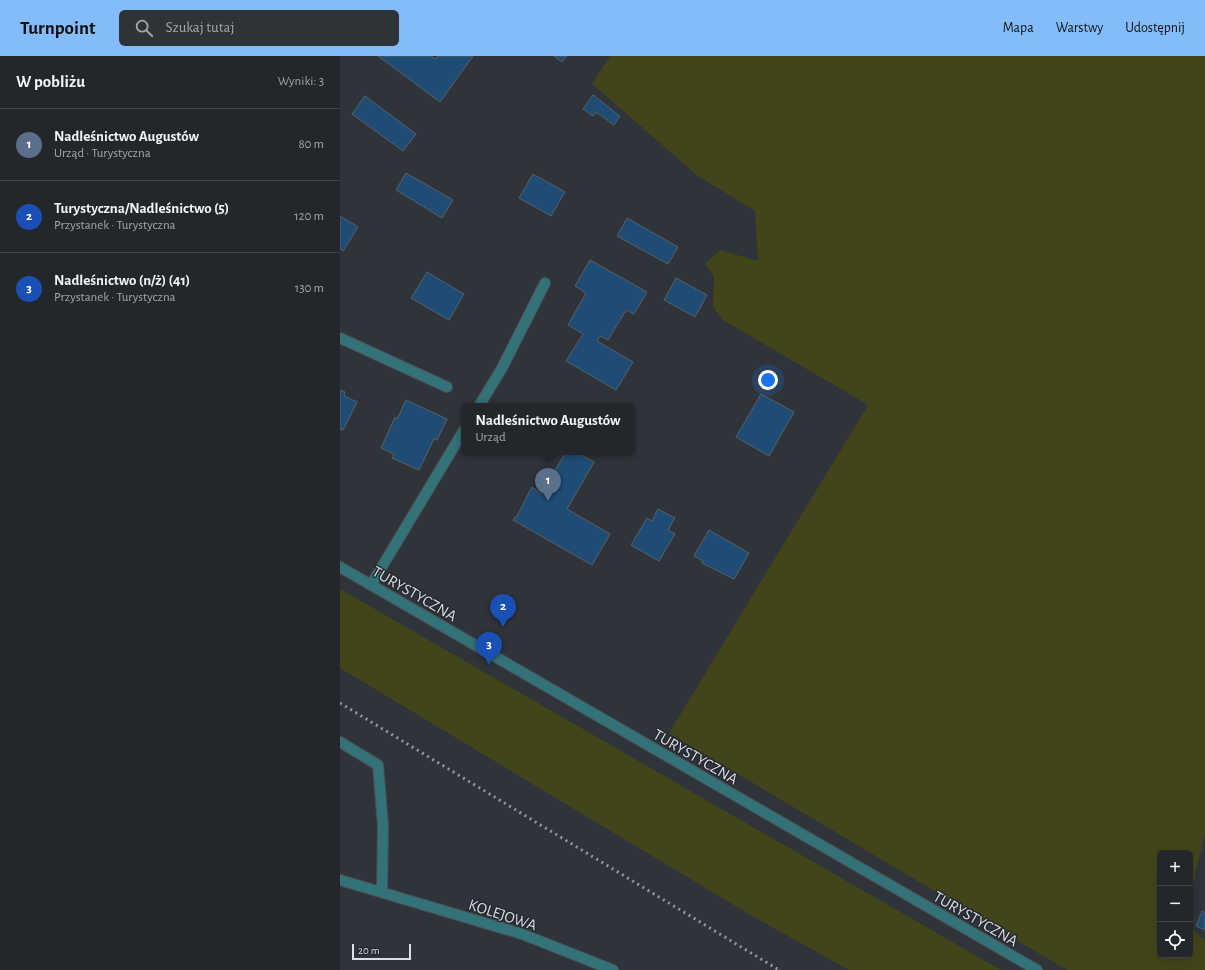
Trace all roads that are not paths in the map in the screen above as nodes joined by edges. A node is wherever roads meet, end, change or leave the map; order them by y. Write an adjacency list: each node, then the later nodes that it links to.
1 (545, 283): 4 (street)
2 (340, 338): 3 (street)
3 (447, 387)
4 (481, 403)
5 (461, 435): 7 (street)
6 (340, 567): 7 (street, TURYSTYCZNA)
7 (371, 585): 12 (street, TURYSTYCZNA)
8 (340, 742): 10 (street)
9 (340, 880): 10 (street, KOLEJOWA)
10 (382, 891): 11 (street, KOLEJOWA)
11 (613, 970)
12 (1037, 970)

